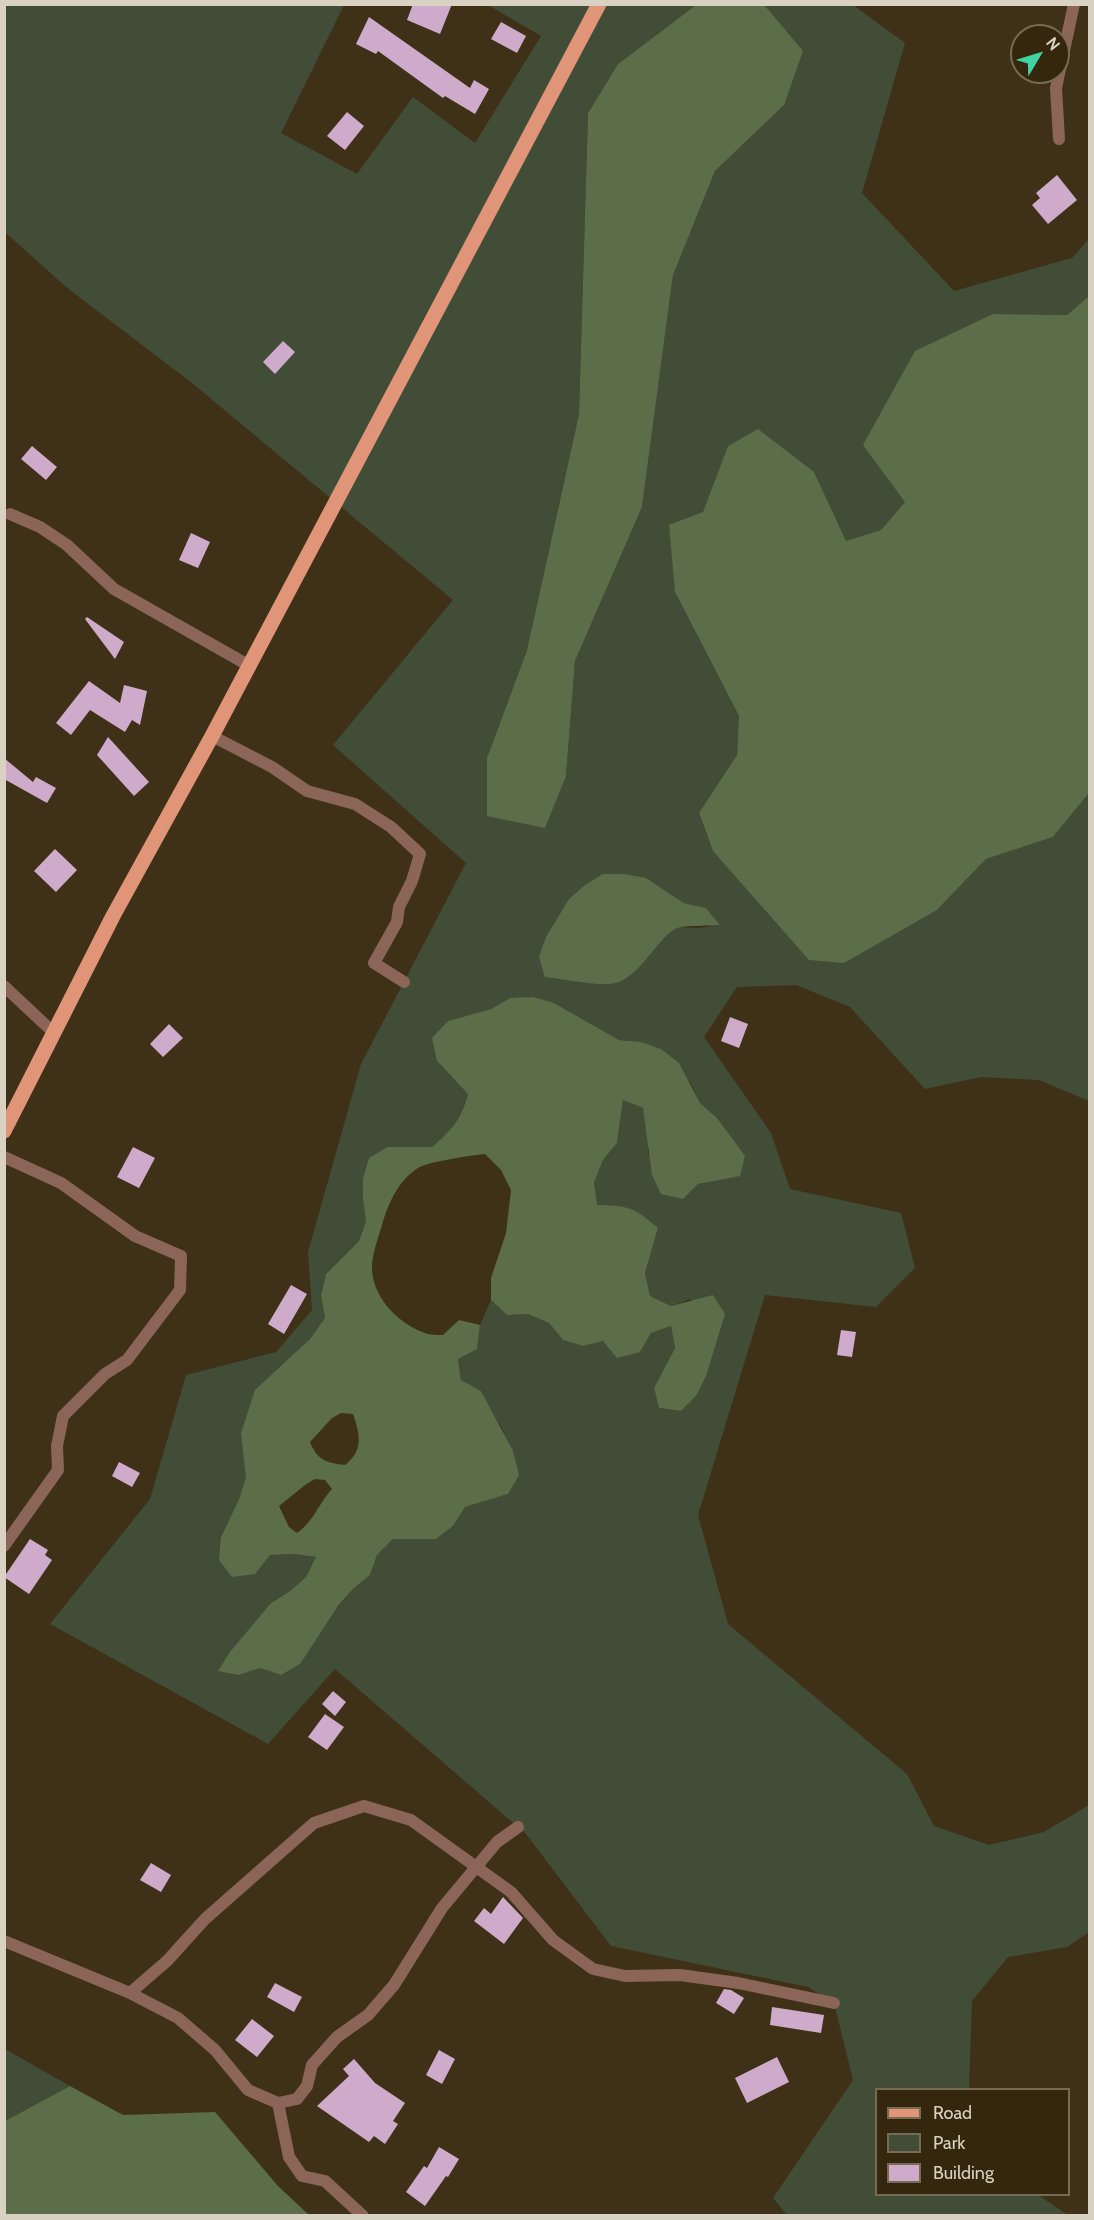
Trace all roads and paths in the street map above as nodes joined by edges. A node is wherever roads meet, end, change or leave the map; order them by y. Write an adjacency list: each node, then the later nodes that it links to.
1 (599, 4): 5 (main road)
2 (1074, 4): 3 (street)
3 (1059, 139)
4 (10, 514): 5 (street)
5 (248, 665): 6 (main road)
6 (212, 736): 7 (street); 9 (main road)
7 (404, 982)
8 (4, 986): 9 (street)
9 (53, 1032): 10 (main road)
10 (4, 1131)
11 (4, 1157): 12 (street)
12 (10, 1529): 13 (street)
13 (4, 1546)
14 (518, 1827): 15 (street)
15 (476, 1867): 17 (street); 18 (street); 19 (street)
16 (4, 1941): 17 (street)
17 (130, 1993): 19 (street)
18 (834, 2003)
19 (278, 2103): 20 (street)
20 (363, 2216)

